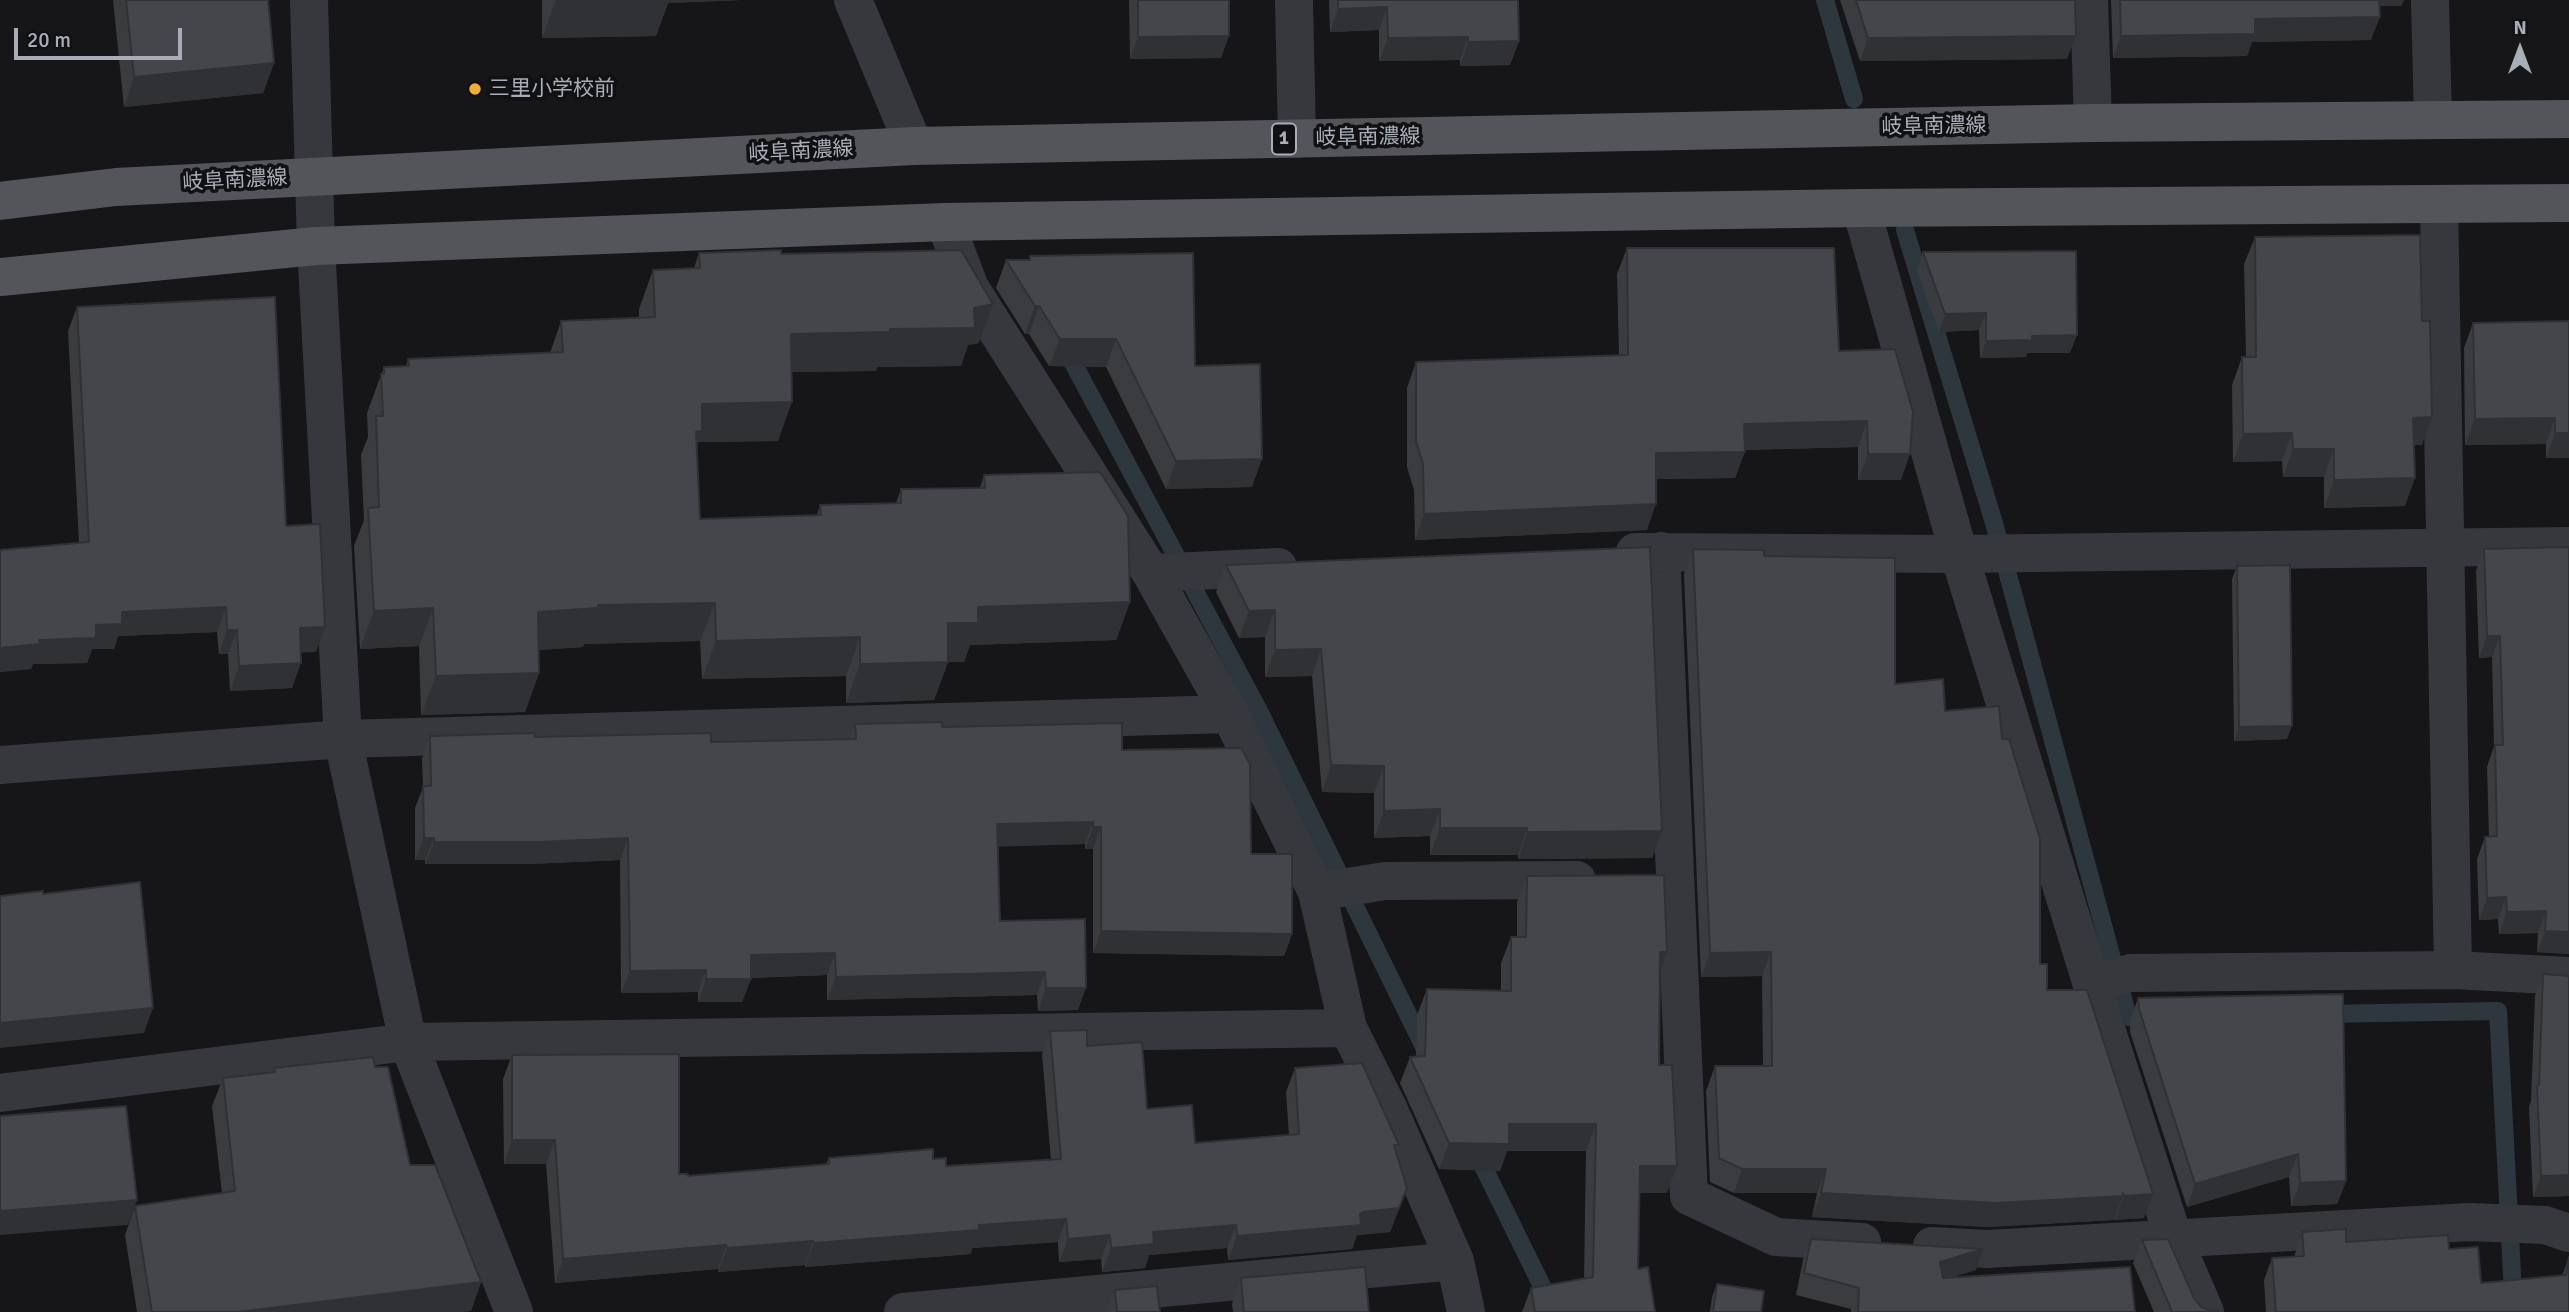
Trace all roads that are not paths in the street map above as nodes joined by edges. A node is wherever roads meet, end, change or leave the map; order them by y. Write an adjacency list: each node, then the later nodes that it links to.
1 (309, 0): 11 (street)
2 (853, 0): 10 (street)
3 (1294, 0): 9 (street)
4 (2089, 0): 8 (street)
5 (2430, 0): 7 (street)
6 (2569, 119): 7 (main road, 岐阜南濃線 / 1)
7 (2433, 120): 8 (main road, 岐阜南濃線 / 1)
8 (2093, 123): 9 (main road, 岐阜南濃線 / 1)
9 (1297, 139): 10 (main road, 岐阜南濃線 / 1)
10 (914, 146): 11 (main road, 岐阜南濃線 / 1)
11 (314, 177): 12 (main road, 岐阜南濃線 / 1); 17 (street)
12 (0, 201)
13 (2569, 203): 14 (main road)
14 (2439, 204): 15 (main road); 20 (street)
15 (1861, 208): 16 (main road); 23 (street)
16 (945, 222): 17 (main road); 25 (street)
17 (316, 246): 18 (main road); 27 (street)
18 (0, 276)
19 (2569, 546): 20 (street)
20 (2444, 548): 23 (street); 31 (street)
21 (1661, 551): 22 (street); 23 (street); 38 (street)
22 (1605, 554)
23 (1959, 554): 33 (street)
24 (1316, 566): 25 (street)
25 (1151, 573): 26 (street)
26 (1230, 714): 27 (street); 30 (street)
27 (343, 739): 28 (street); 35 (street)
28 (0, 765)
29 (1606, 880): 30 (street)
30 (1317, 892): 34 (street)
31 (2453, 970): 32 (street); 33 (street)
32 (2569, 976)
33 (2092, 985): 38 (street)
34 (1348, 1028): 35 (street); 39 (street)
35 (408, 1042): 36 (street); 40 (street)
36 (0, 1093)
37 (2569, 1233): 38 (street)
38 (2174, 1240): 43 (street)
39 (1455, 1261): 41 (street); 42 (street)
40 (514, 1312)
41 (903, 1312)
42 (1466, 1312)
43 (2205, 1312)

